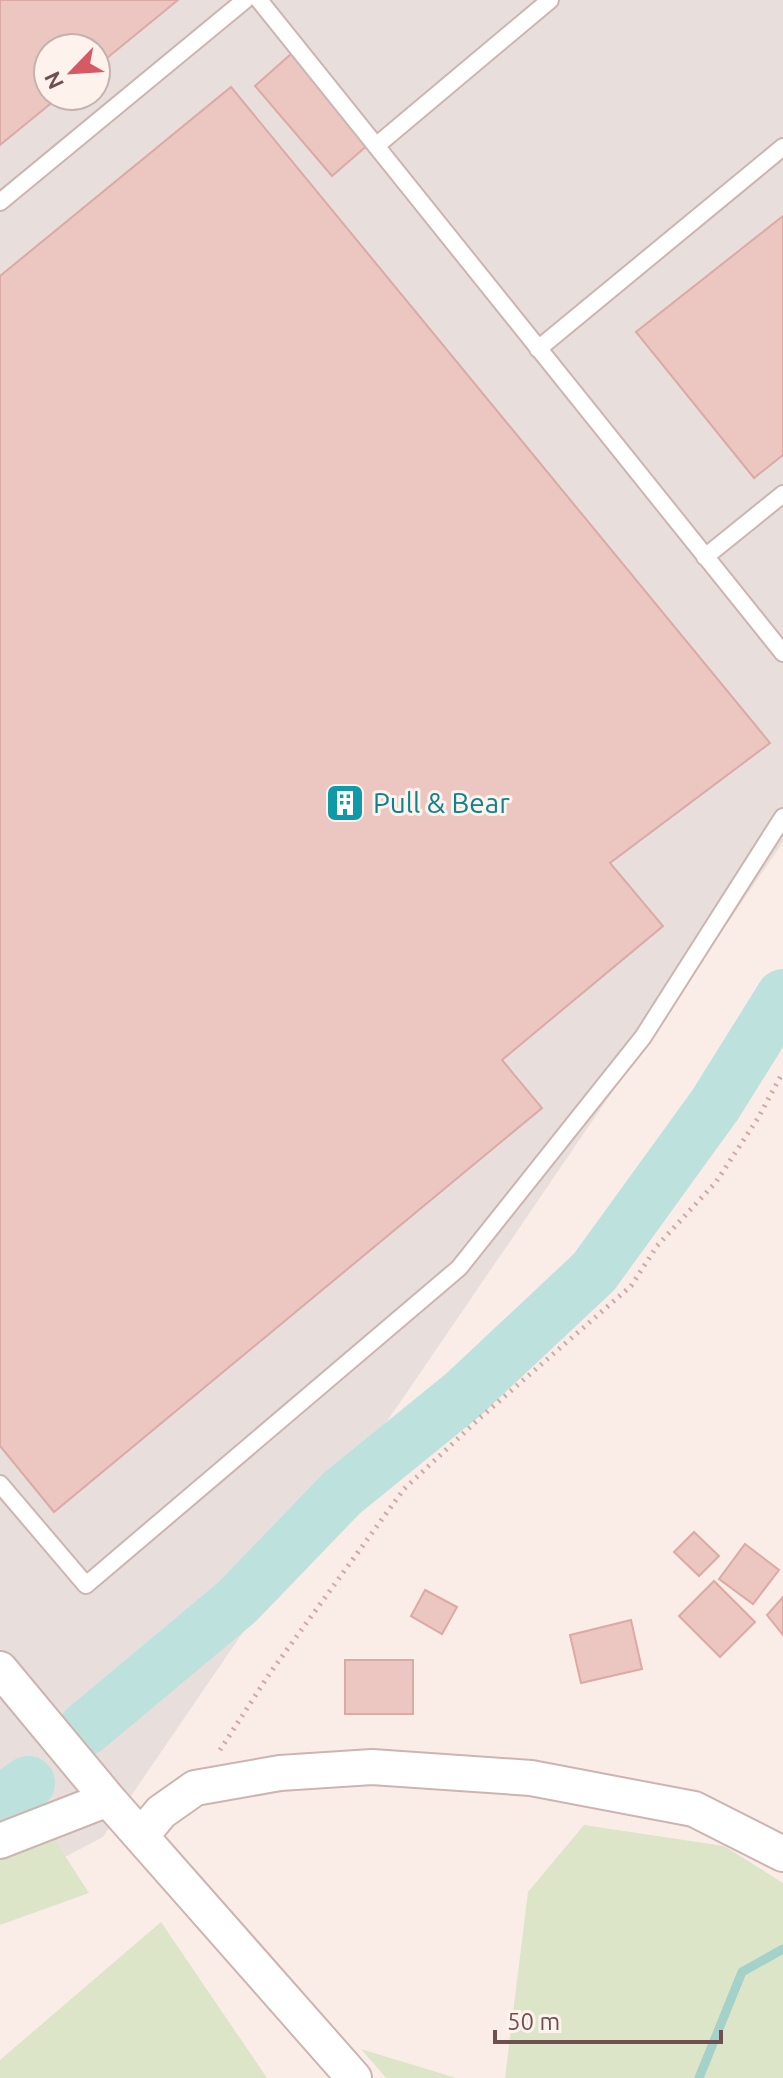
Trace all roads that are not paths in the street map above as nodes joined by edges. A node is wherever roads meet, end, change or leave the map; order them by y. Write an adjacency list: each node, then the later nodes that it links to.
1 (245, 0): 6 (lane)
2 (259, 0): 4 (lane)
3 (550, 0): 4 (lane)
4 (376, 146): 7 (lane)
5 (783, 147): 7 (lane)
6 (0, 202)
7 (538, 349): 9 (lane)
8 (783, 494): 9 (lane)
9 (705, 557): 10 (lane)
10 (783, 653)
11 (783, 817): 12 (lane)
12 (0, 1484)
13 (0, 1669): 14 (street)
14 (108, 1799): 15 (street); 16 (street)
15 (141, 1836): 17 (street); 18 (street)
16 (0, 1841)
17 (783, 1854)
18 (354, 2078)

